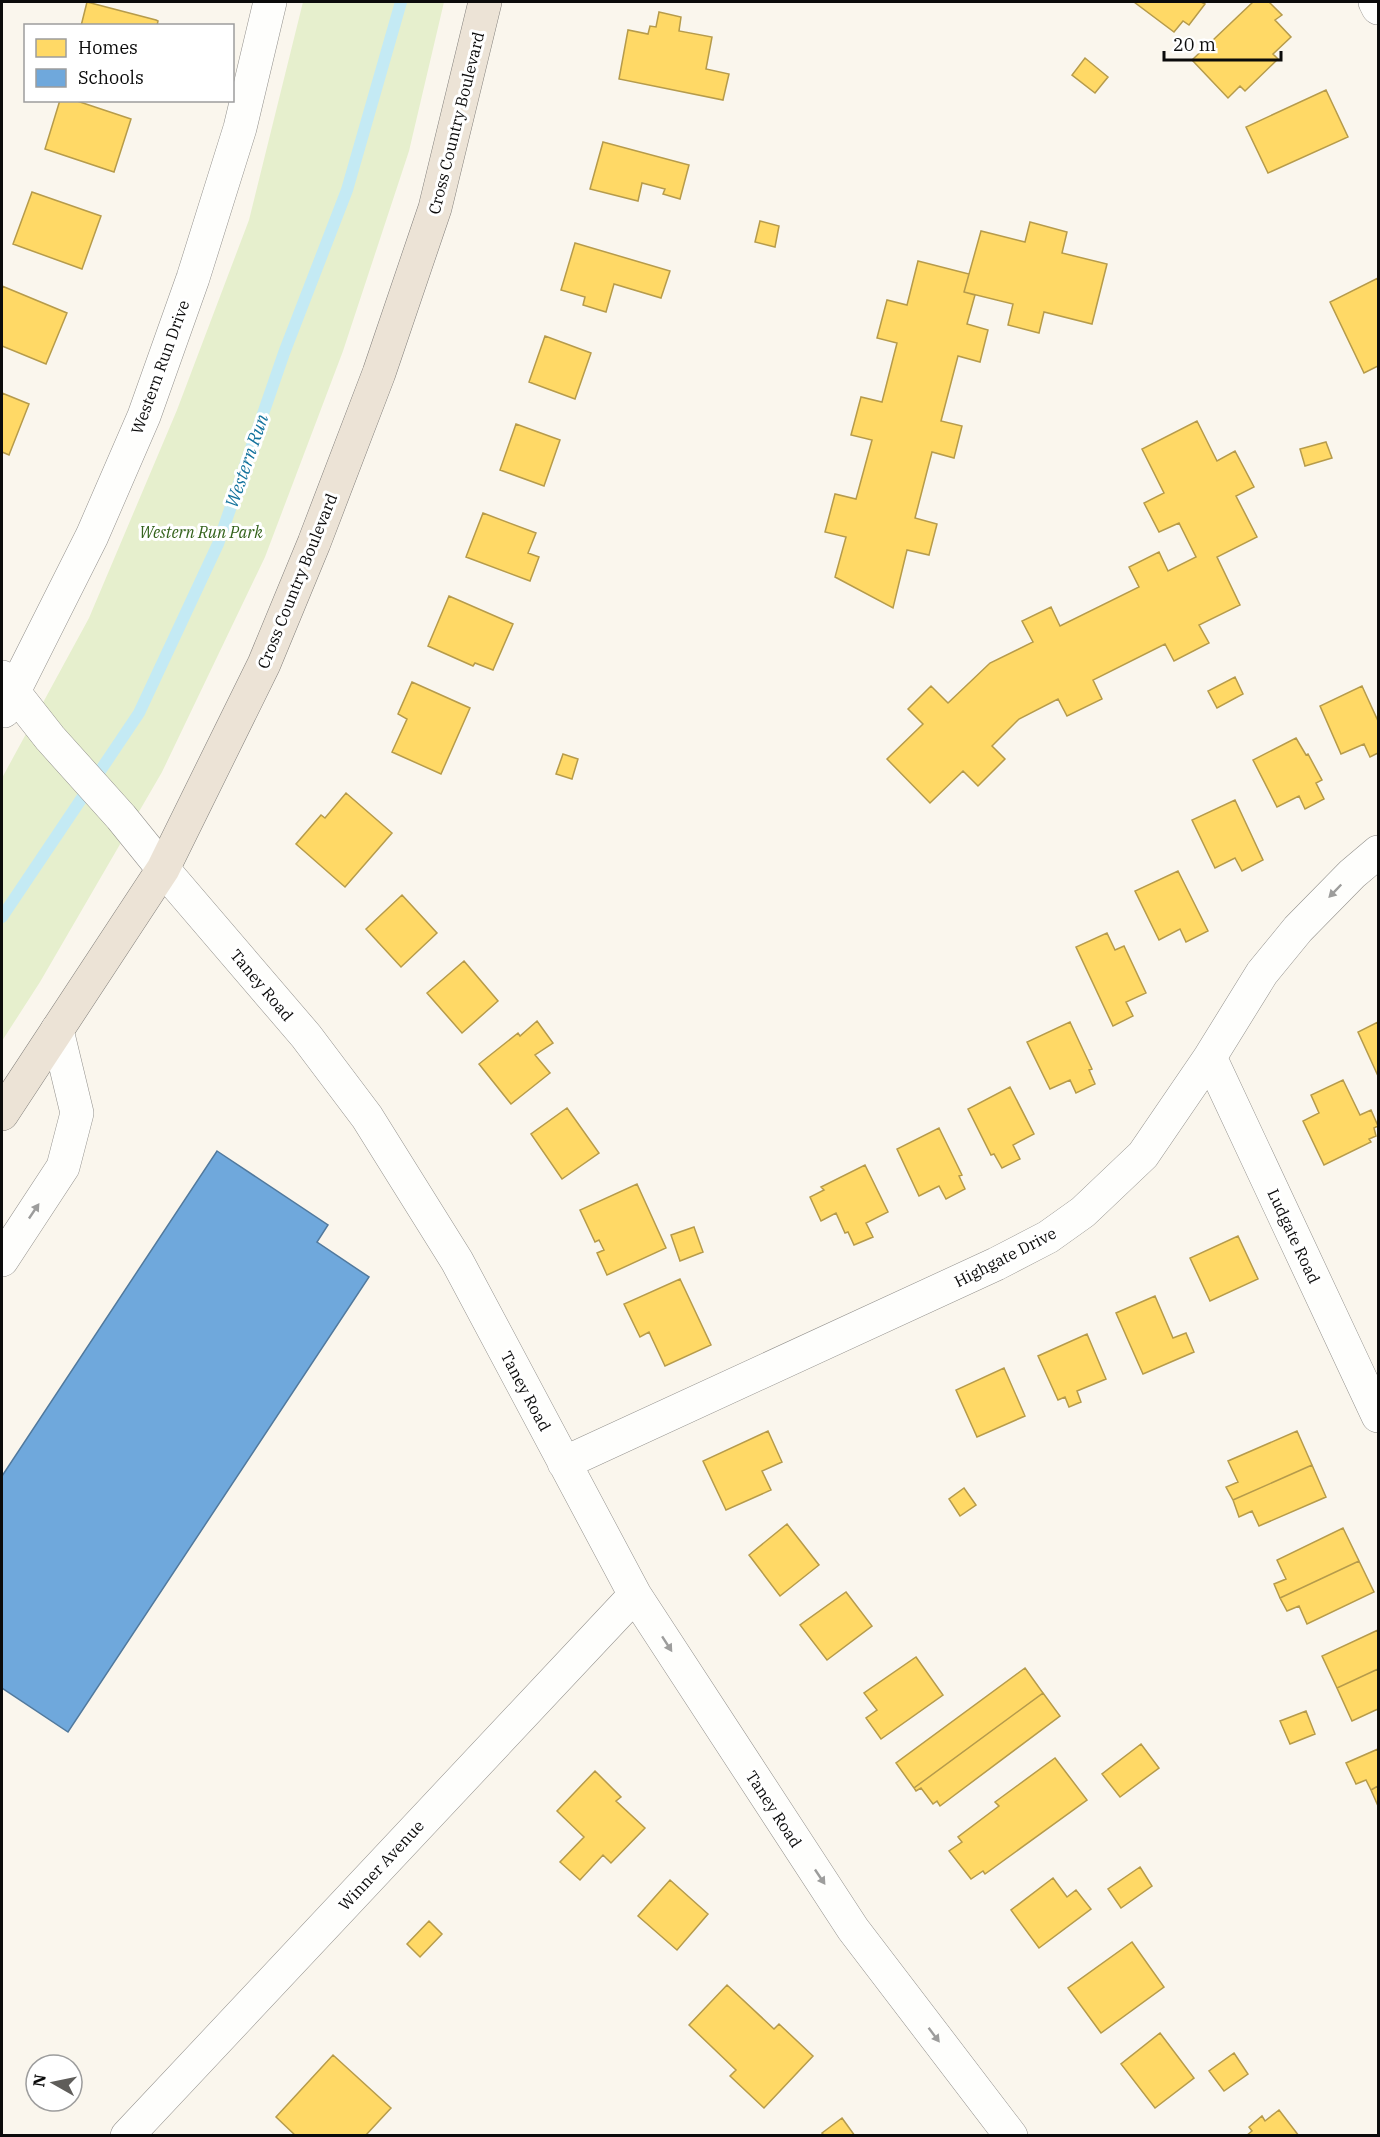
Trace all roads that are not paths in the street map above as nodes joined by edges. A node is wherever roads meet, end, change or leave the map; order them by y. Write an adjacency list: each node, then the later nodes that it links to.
1 (270, 2): 5 (street, Western Run Drive)
2 (485, 2): 7 (main road, Cross Country Boulevard)
3 (1375, 2): 4 (street)
4 (1378, 8)
5 (5, 695): 7 (street, Taney Road)
6 (1378, 852): 9 (street, Highgate Drive, one-way to 9)
7 (163, 869): 8 (main road, Cross Country Boulevard); 13 (street, Taney Road)
8 (57, 1030): 10 (main road, Cross Country Boulevard); 11 (street, one-way to 8)
9 (1210, 1057): 12 (street, Ludgate Road); 13 (street, Highgate Drive)
10 (2, 1114)
11 (2, 1260)
12 (1378, 1416)
13 (564, 1463): 14 (street, Taney Road)
14 (635, 1595): 15 (street, Winner Avenue); 16 (street, Taney Road, one-way to 16)
15 (127, 2136)
16 (1011, 2136)

